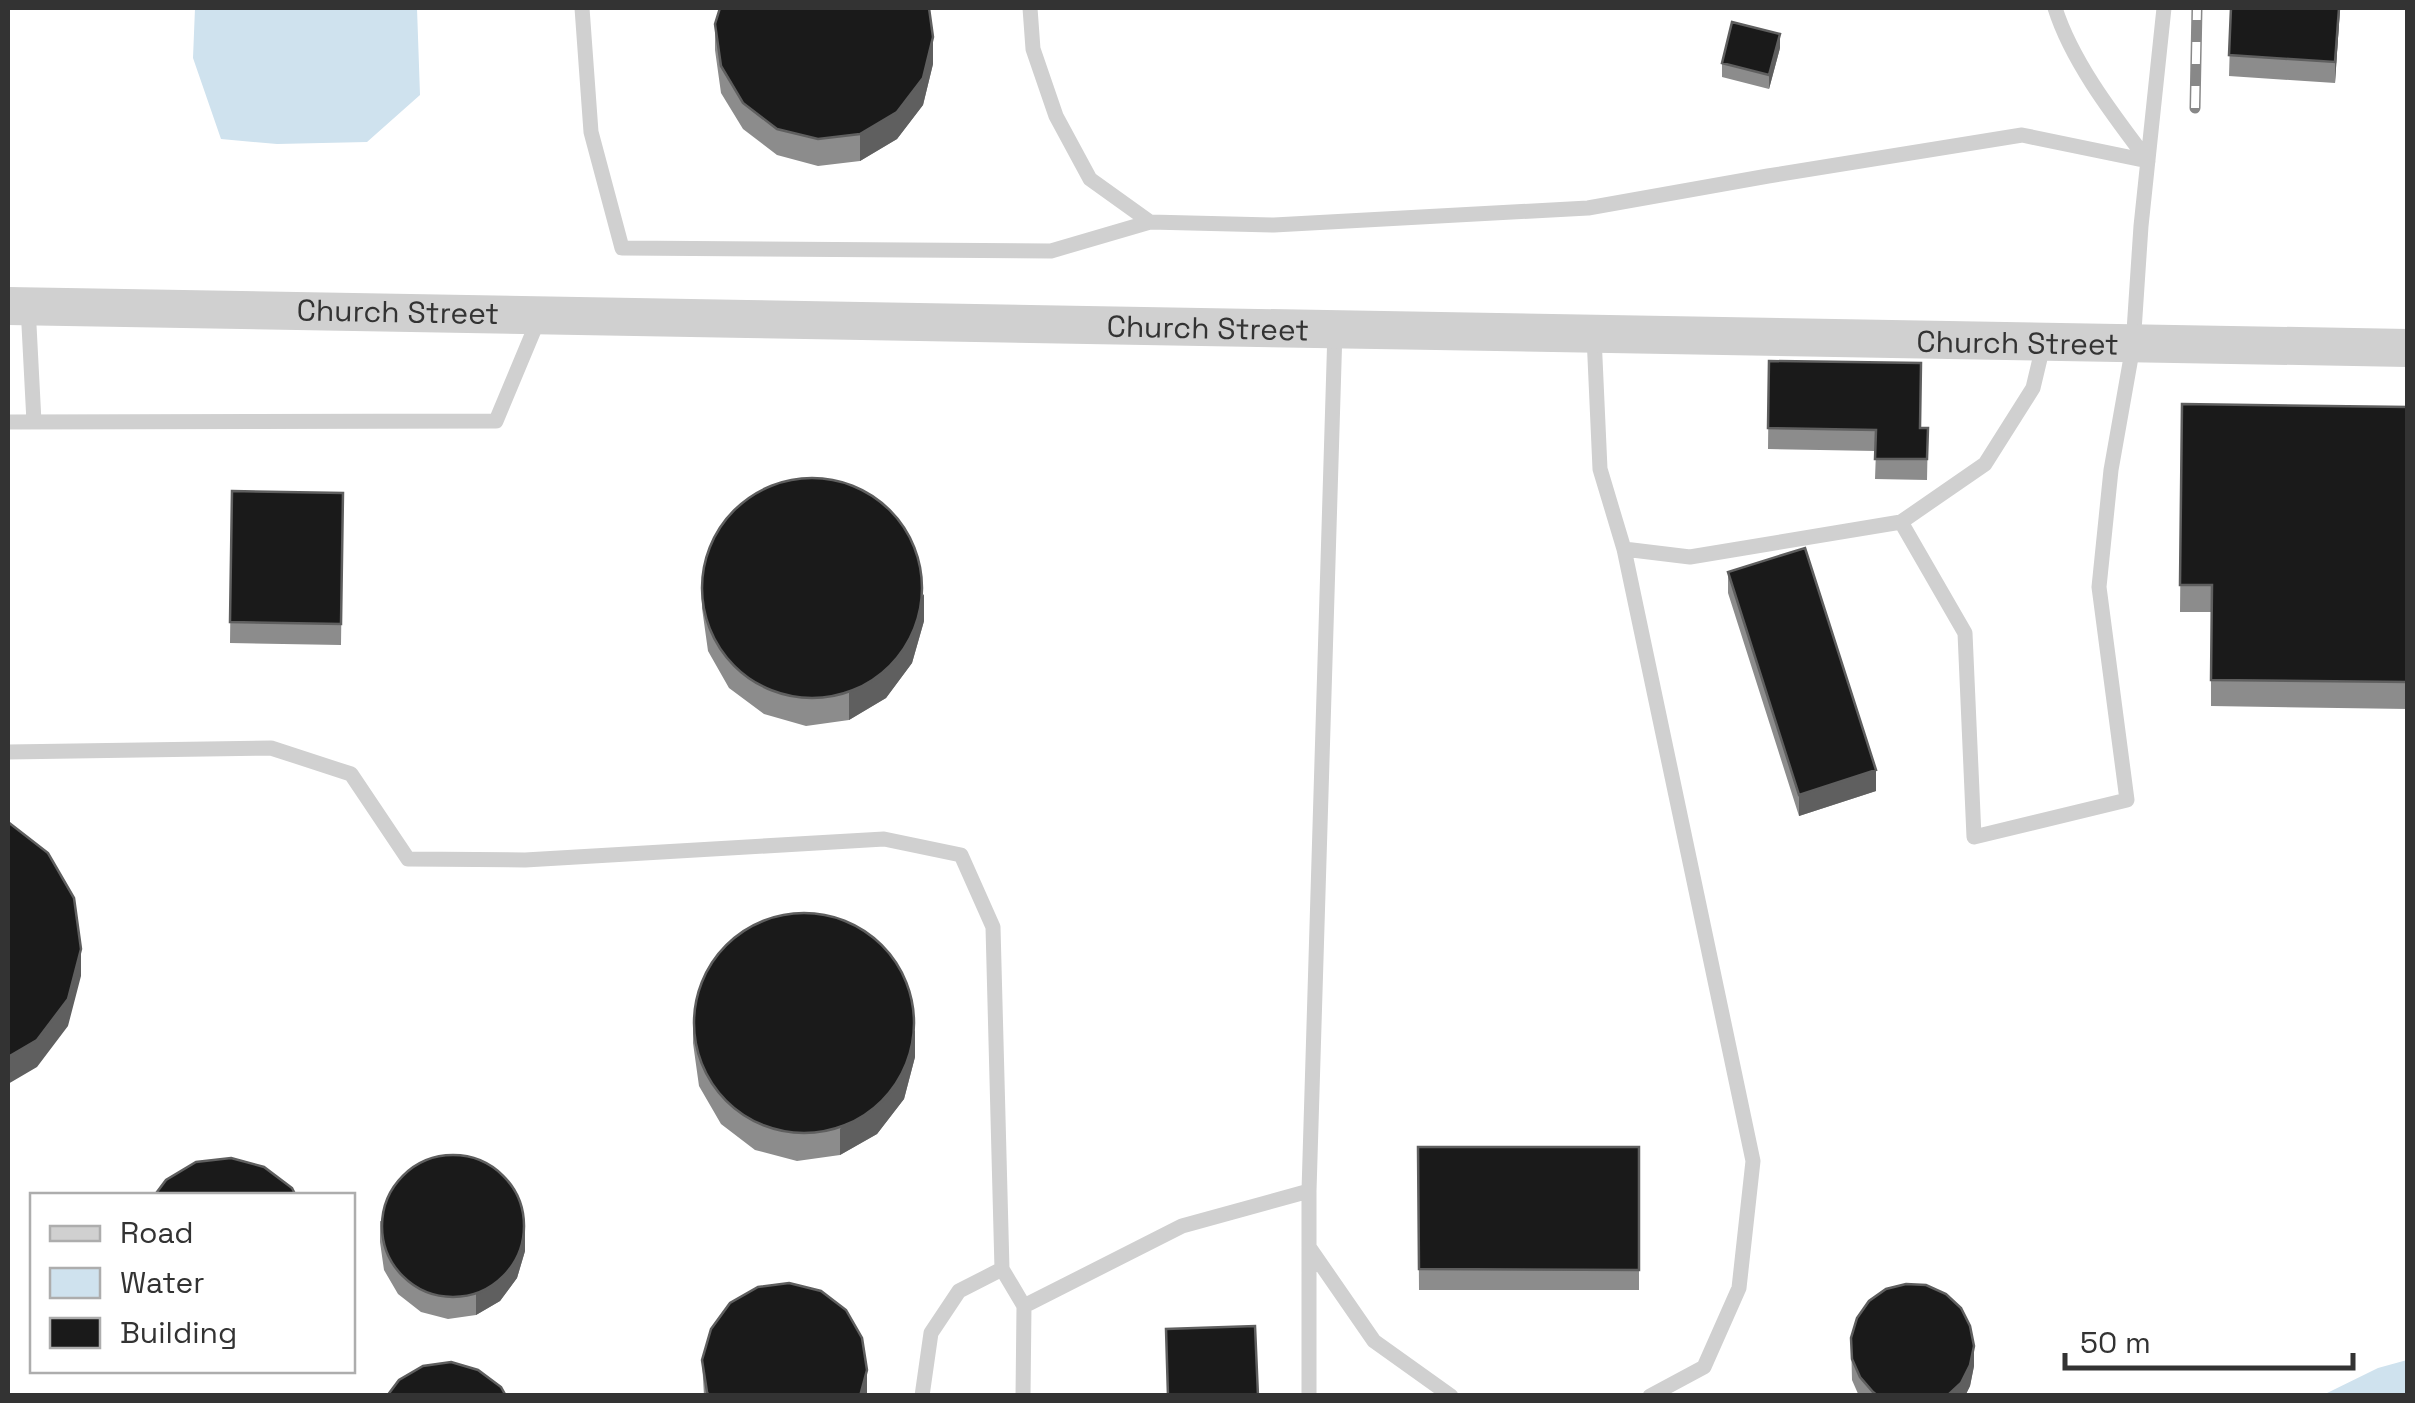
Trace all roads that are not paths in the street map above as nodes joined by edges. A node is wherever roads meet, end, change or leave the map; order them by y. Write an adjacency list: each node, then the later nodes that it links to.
1 (582, 8): 6 (lane)
2 (1030, 8): 6 (lane)
3 (2055, 8): 5 (lane)
4 (2164, 8): 5 (lane)
5 (2148, 161): 6 (lane); 12 (lane)
6 (1150, 222)
7 (18, 306): 8 (street, Church Street); 15 (lane)
8 (541, 314): 9 (street, Church Street); 15 (lane)
9 (1335, 330): 10 (street, Church Street); 19 (lane)
10 (1594, 336): 11 (street, Church Street); 17 (lane)
11 (2044, 345): 12 (street, Church Street); 16 (lane)
12 (2133, 346): 13 (street, Church Street); 16 (lane)
13 (2408, 348)
14 (8, 422): 15 (lane)
15 (34, 422)
16 (1901, 522): 17 (lane)
17 (1624, 549): 27 (lane)
18 (8, 752): 21 (lane)
19 (1310, 1191): 20 (lane); 22 (lane)
20 (1309, 1247): 25 (lane); 26 (lane)
21 (1002, 1269): 22 (lane); 23 (lane)
22 (1024, 1306): 24 (lane)
23 (922, 1396)
24 (1023, 1396)
25 (1309, 1396)
26 (1450, 1396)
27 (1650, 1396)

